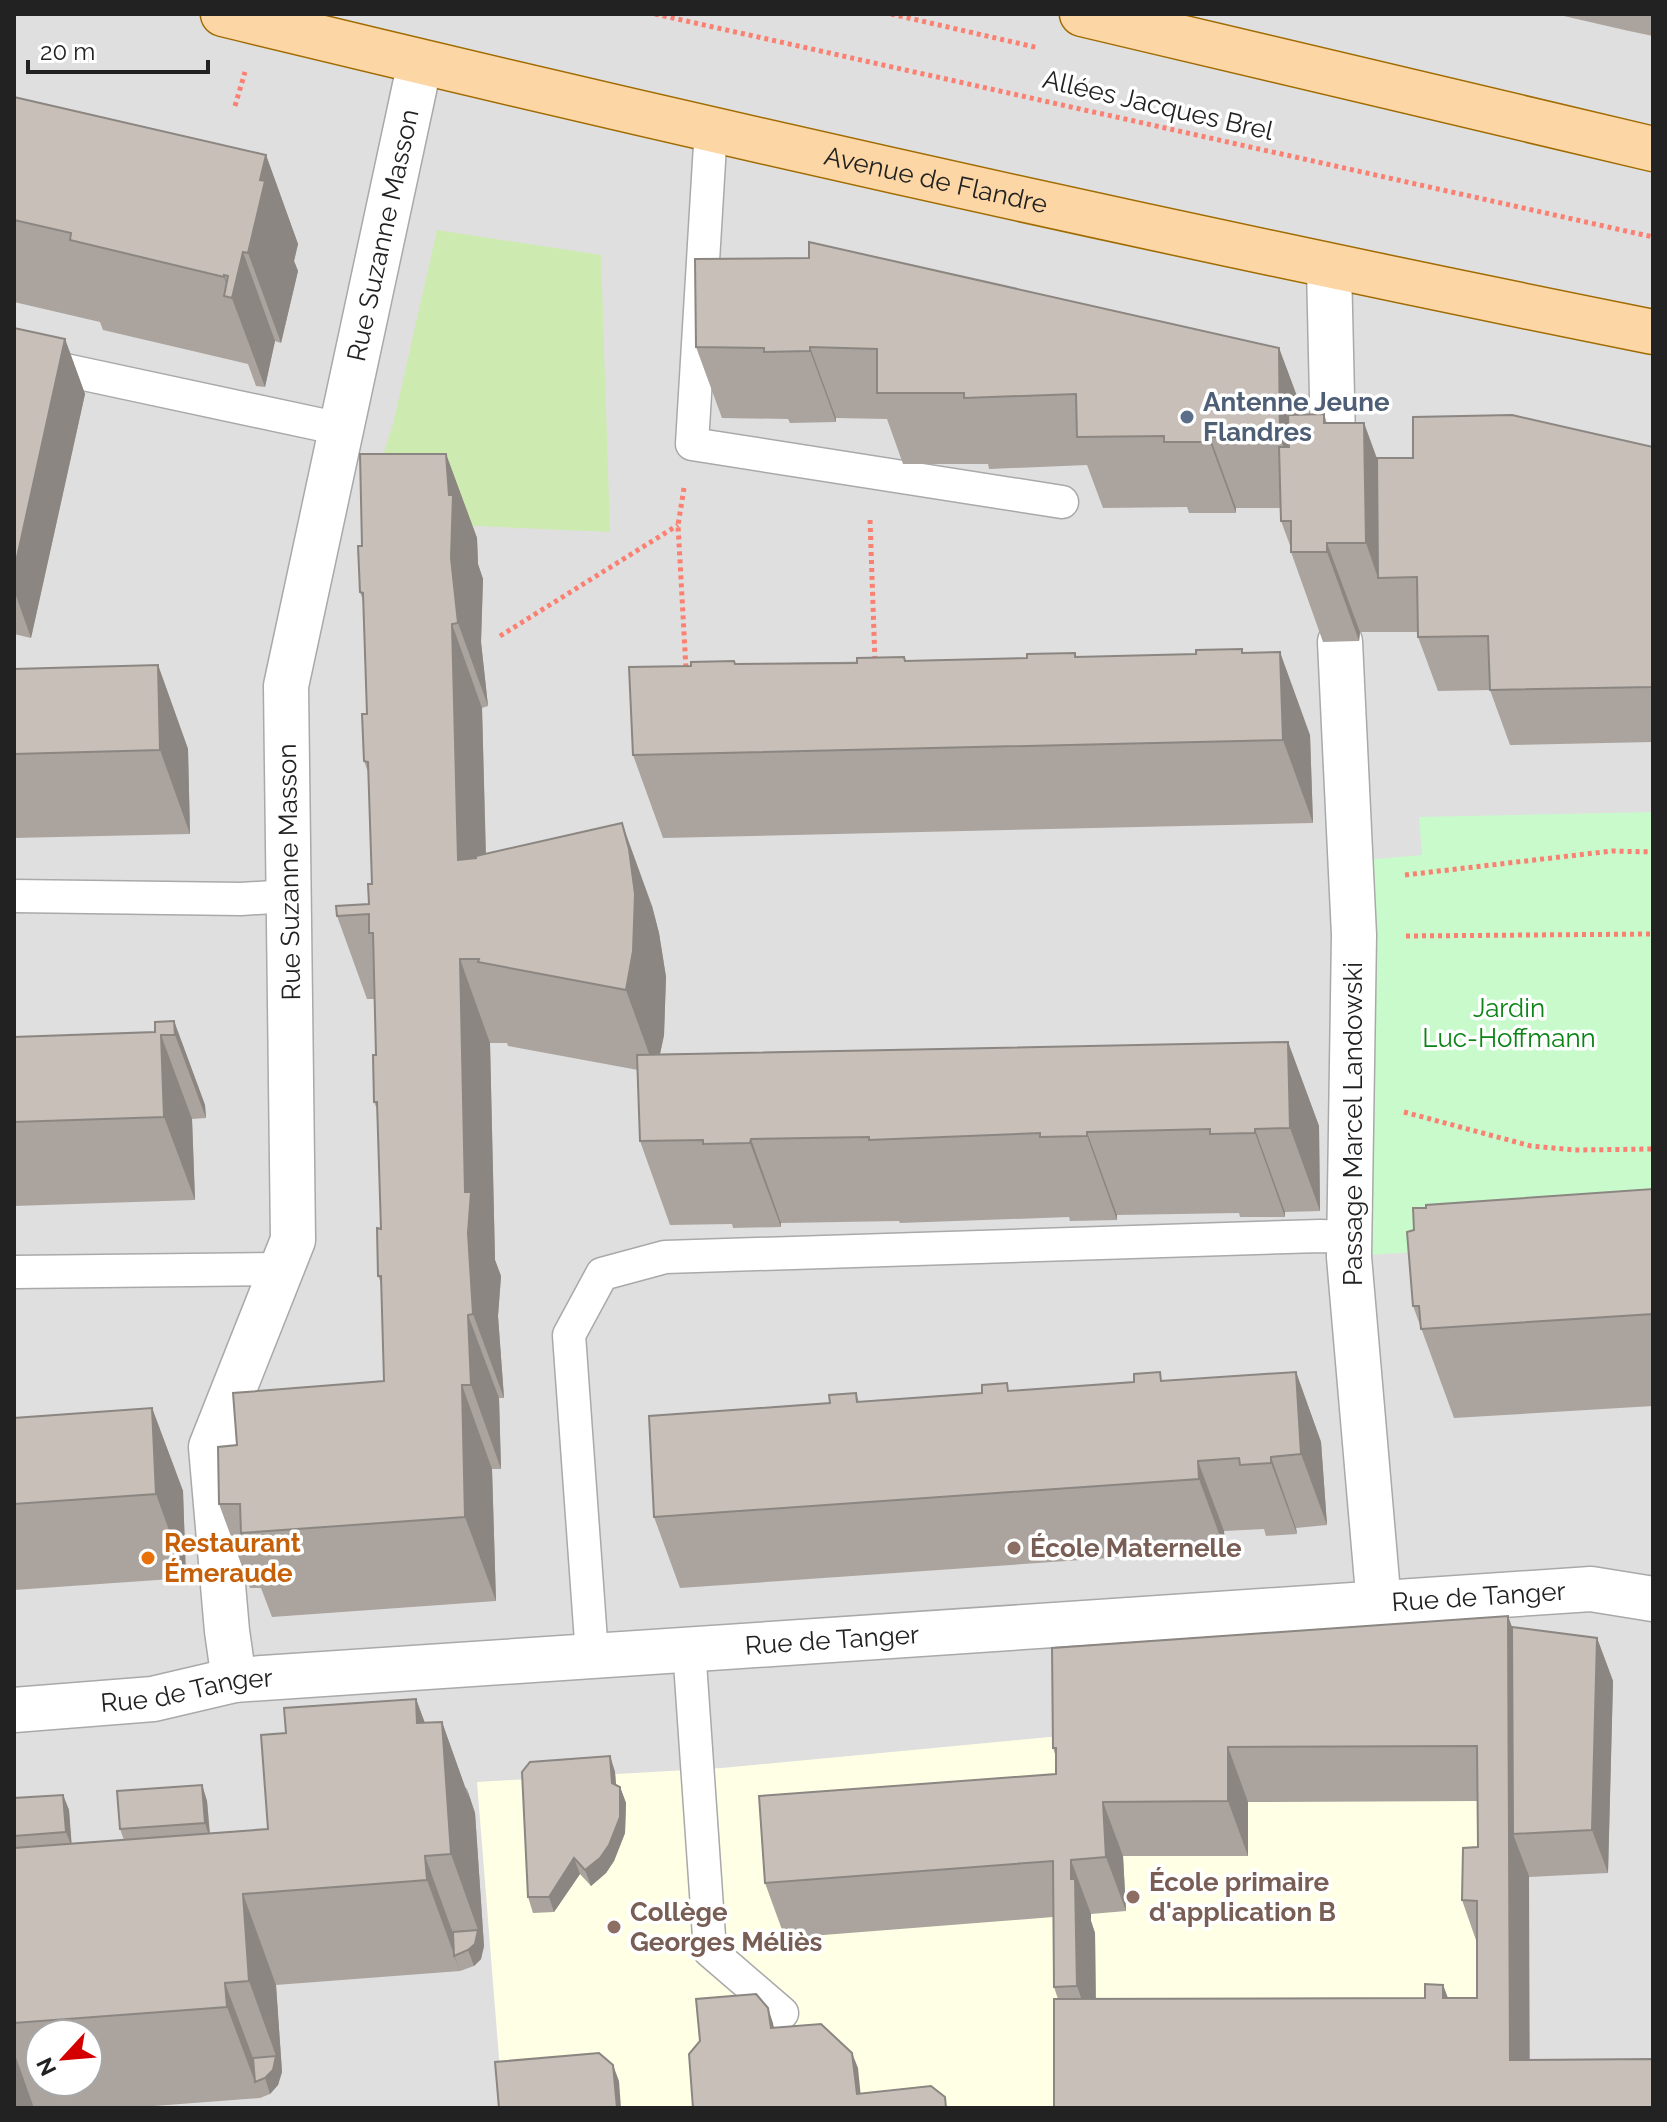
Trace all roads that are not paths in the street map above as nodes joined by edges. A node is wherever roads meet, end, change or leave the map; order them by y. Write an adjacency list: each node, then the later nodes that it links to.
1 (223, 14): 4 (main road, Avenue de Flandre)
2 (1082, 14): 3 (main road)
3 (1205, 28): 6 (main road)
4 (420, 62): 5 (main road, Avenue de Flandre); 10 (street, Rue Suzanne Masson)
5 (711, 128): 7 (main road, Avenue de Flandre); 11 (lane)
6 (1653, 149)
7 (1329, 267): 8 (main road, Avenue de Flandre); 12 (street)
8 (1653, 332)
9 (14, 359): 10 (lane)
10 (341, 429): 15 (street, Rue Suzanne Masson)
11 (1062, 502)
12 (1335, 504)
13 (1340, 642): 16 (street, Passage Marcel Landowski)
14 (14, 896): 15 (lane)
15 (289, 896): 17 (street, Rue Suzanne Masson)
16 (1349, 1237): 20 (street, Passage Marcel Landowski); 22 (lane)
17 (282, 1269): 18 (lane); 23 (street, Rue Suzanne Masson)
18 (14, 1272)
19 (1653, 1599): 20 (street, Rue de Tanger)
20 (1379, 1605): 21 (street, Rue de Tanger)
21 (689, 1648): 22 (street, Rue de Tanger); 25 (lane)
22 (592, 1655): 23 (street, Rue de Tanger)
23 (234, 1680): 24 (street, Rue de Tanger)
24 (14, 1710)
25 (782, 2013)

